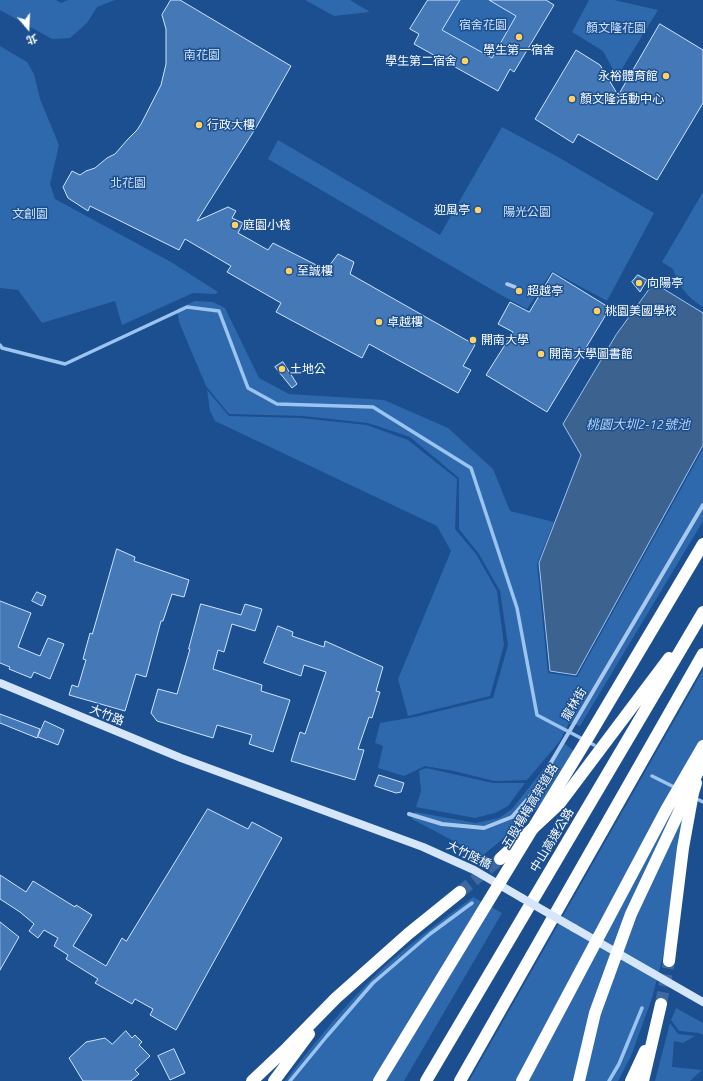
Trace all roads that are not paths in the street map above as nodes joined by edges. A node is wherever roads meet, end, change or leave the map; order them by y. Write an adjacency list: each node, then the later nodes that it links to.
1 (507, 284): 2 (street)
2 (515, 287)
3 (703, 505): 11 (street, 龍林街)
4 (703, 544): 21 (highway, 五股楊梅高架道路, bridge)
5 (703, 612): 12 (highway); 22 (highway, 中山高速公路)
6 (703, 654): 23 (highway)
7 (0, 683): 10 (main road, 大竹路)
8 (703, 746): 24 (highway, bridge)
9 (703, 761): 14 (highway); 25 (highway, bridge)
10 (206, 767): 16 (main road, 大竹陸橋, bridge)
11 (409, 814)
12 (500, 859)
13 (460, 892): 15 (highway)
14 (670, 961)
15 (360, 977): 19 (highway); 20 (highway)
16 (703, 1002)
17 (661, 1004): 18 (highway)
18 (656, 1029): 26 (highway); 27 (highway)
19 (252, 1081)
20 (274, 1081)
21 (379, 1081)
22 (426, 1081)
23 (460, 1081)
24 (522, 1081)
25 (578, 1081)
26 (631, 1081)
27 (643, 1081)

